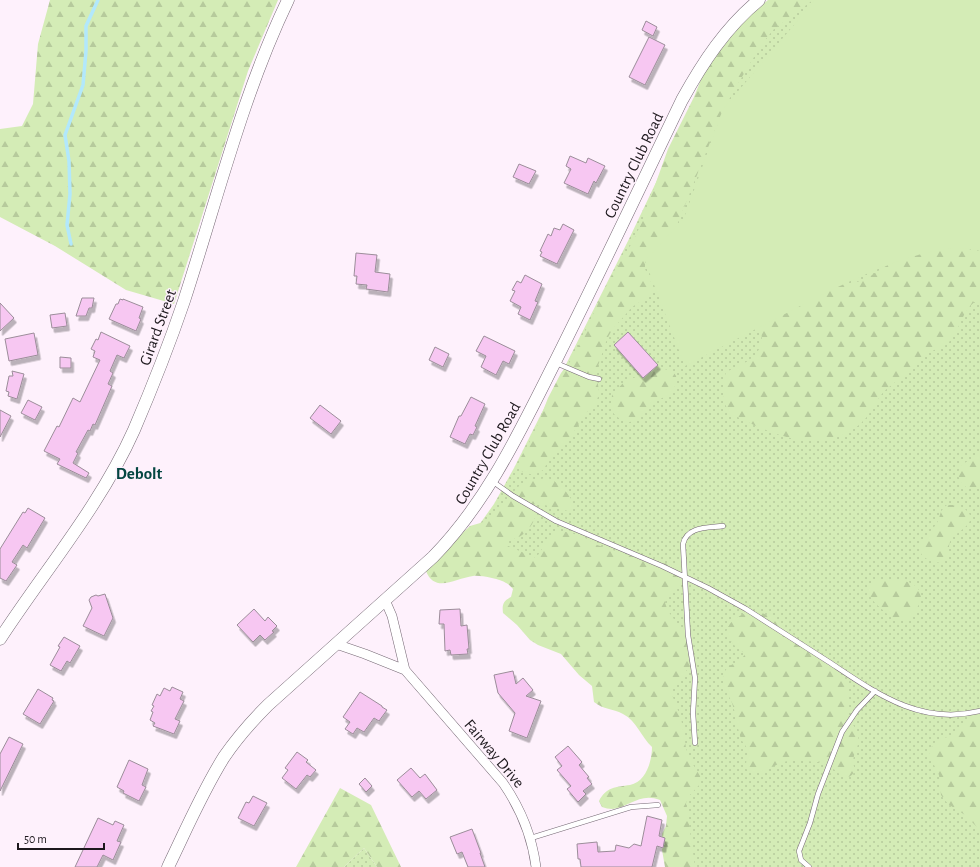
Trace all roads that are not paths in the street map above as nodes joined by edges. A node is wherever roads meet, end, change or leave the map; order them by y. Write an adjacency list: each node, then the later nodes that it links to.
1 (288, 0): 9 (street, Girard Street)
2 (759, 0): 3 (street, Country Club Road)
3 (555, 362): 4 (lane); 5 (street, Country Club Road)
4 (599, 379)
5 (492, 481): 7 (lane); 8 (street, Country Club Road)
6 (723, 526): 7 (lane)
7 (685, 577): 12 (lane); 14 (lane)
8 (385, 600): 10 (street, Country Club Road); 11 (street, Fairway Drive)
9 (0, 639)
10 (336, 644): 11 (street, Fairway Drive); 17 (street, Country Club Road)
11 (405, 670): 16 (street, Fairway Drive)
12 (875, 691): 13 (lane); 19 (lane)
13 (980, 711)
14 (695, 743)
15 (658, 805): 16 (lane)
16 (531, 838): 18 (street, Fairway Drive)
17 (168, 867)
18 (536, 867)
19 (809, 867)

